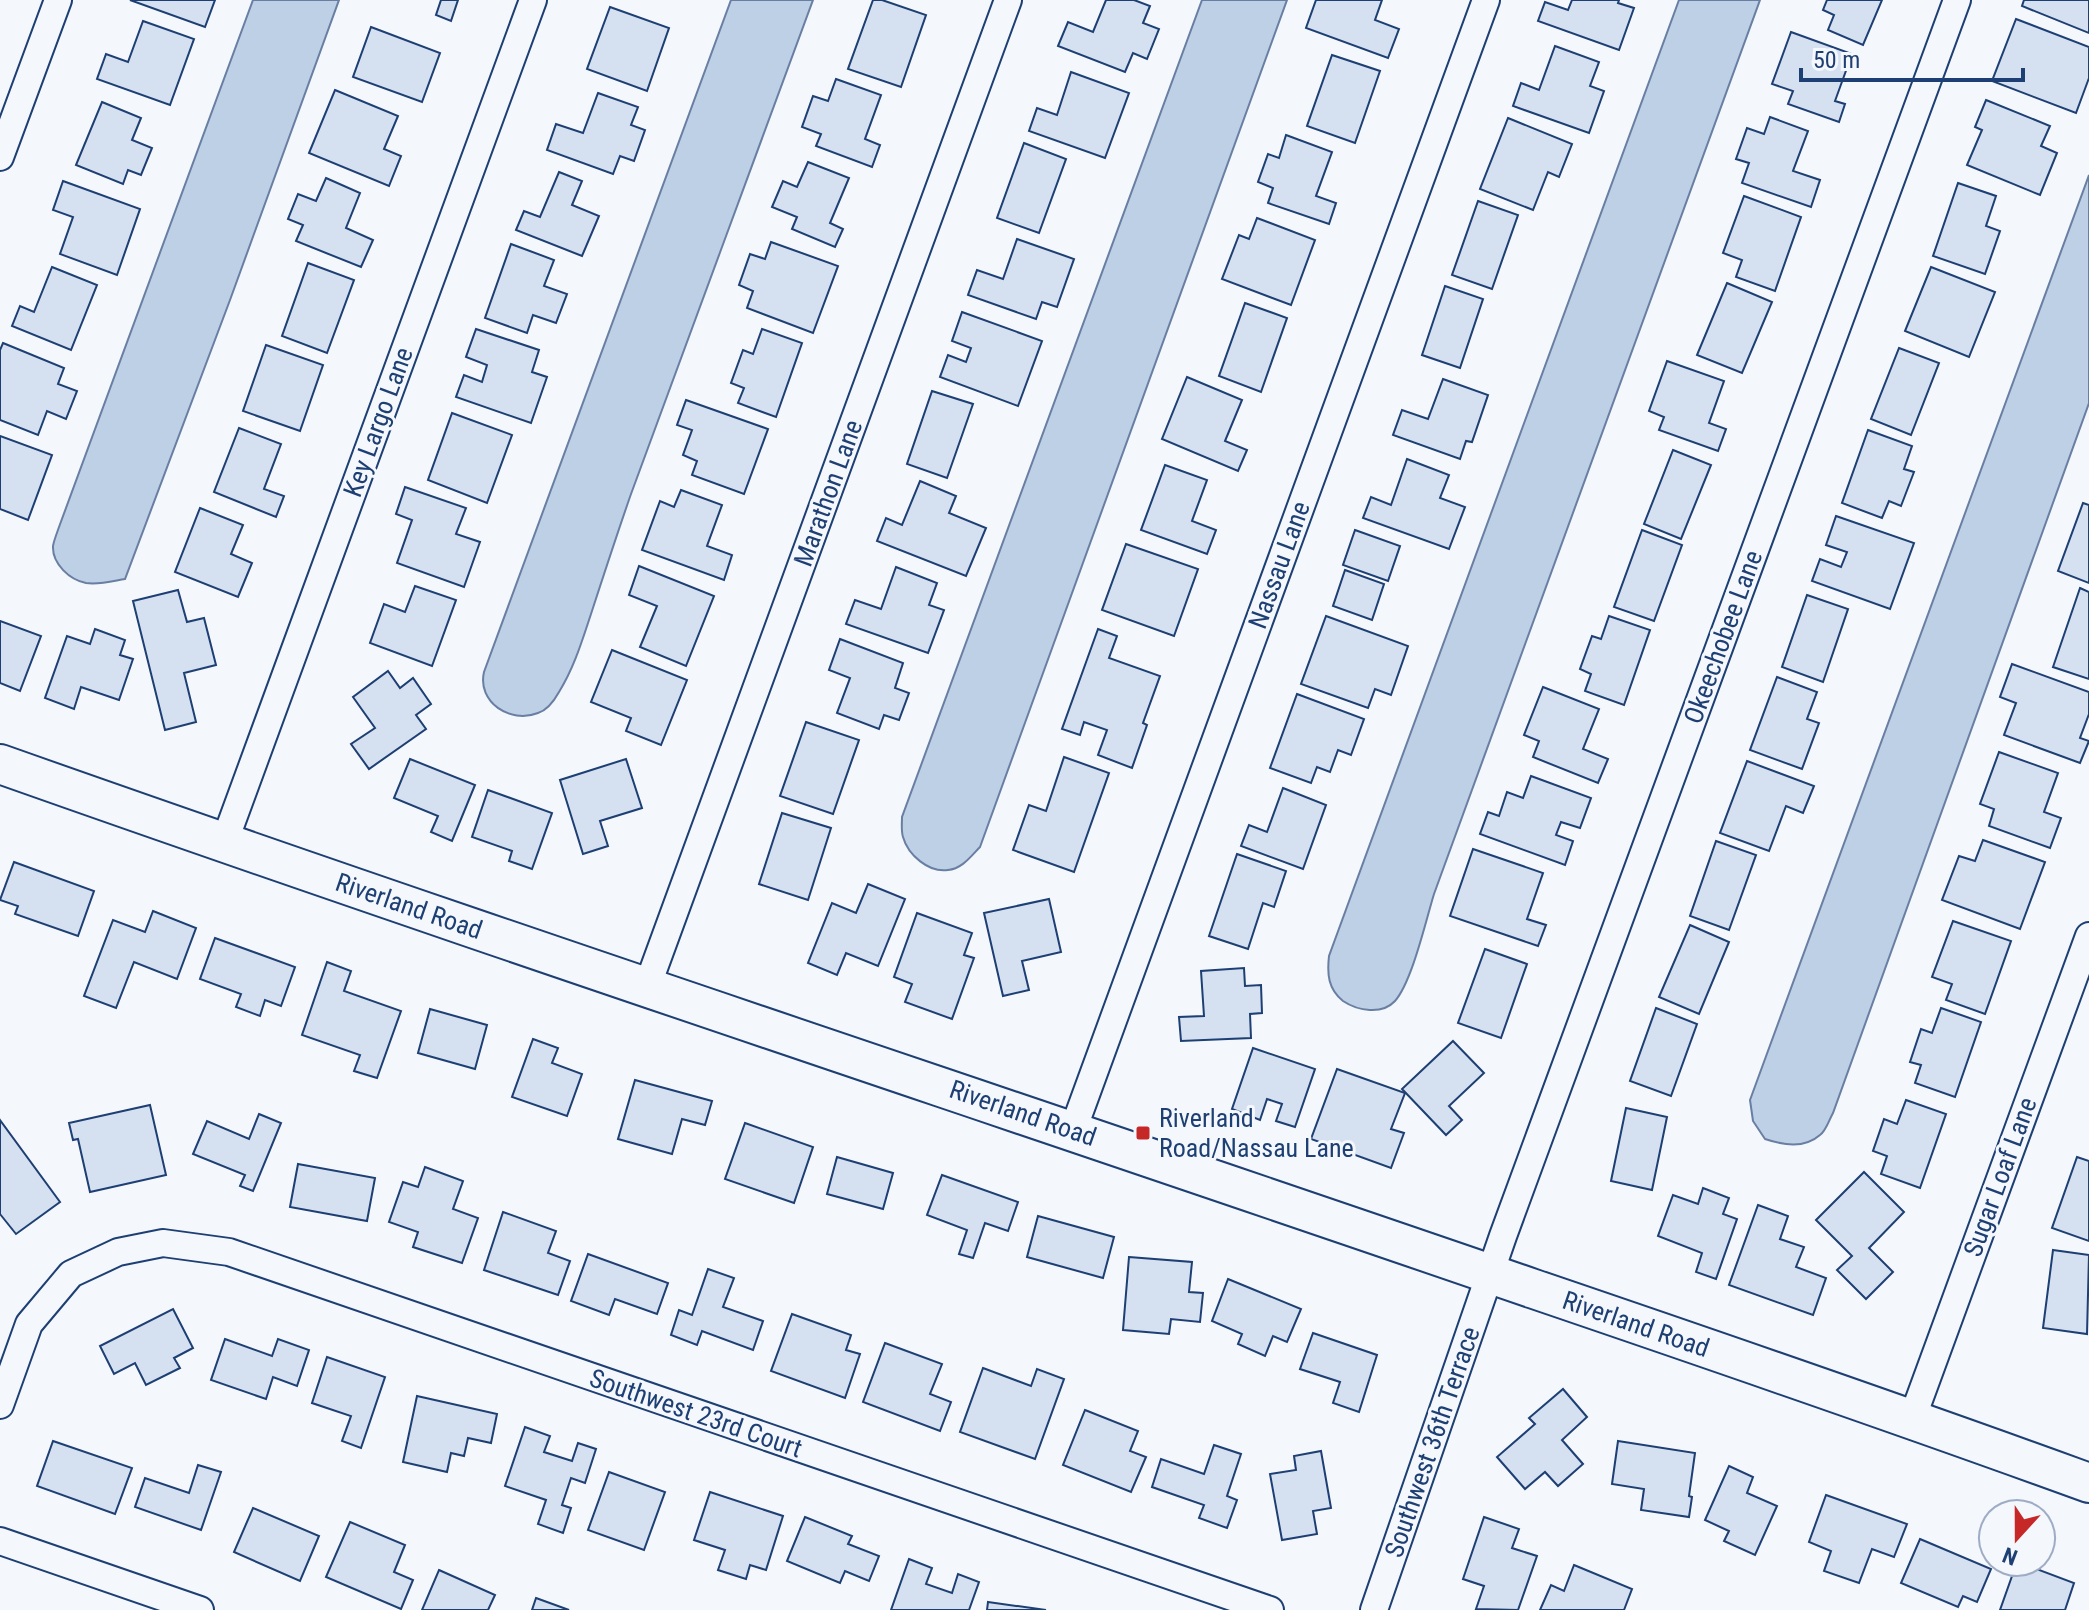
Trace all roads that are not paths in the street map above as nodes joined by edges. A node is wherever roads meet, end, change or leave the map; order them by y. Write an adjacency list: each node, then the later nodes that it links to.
1 (58, 0): 6 (street)
2 (533, 0): 8 (street, Key Largo Lane)
3 (1008, 0): 10 (street, Marathon Lane)
4 (1486, 0): 11 (street, Nassau Lane)
5 (1957, 0): 12 (street, Okeechobee Lane)
6 (0, 157)
7 (0, 764): 8 (street, Riverland Road)
8 (224, 843): 10 (street, Riverland Road)
9 (2089, 936): 14 (street, Sugar Loaf Lane)
10 (647, 987): 11 (street, Riverland Road)
11 (1073, 1130): 12 (street, Riverland Road)
12 (1489, 1273): 14 (street, Riverland Road); 19 (street, Southwest 36th Terrace)
13 (0, 1405): 18 (street, Southwest 23rd Court)
14 (1912, 1419): 15 (street, Riverland Road)
15 (2089, 1483)
16 (0, 1541): 17 (street)
17 (200, 1610)
18 (1270, 1610)
19 (1374, 1610)

